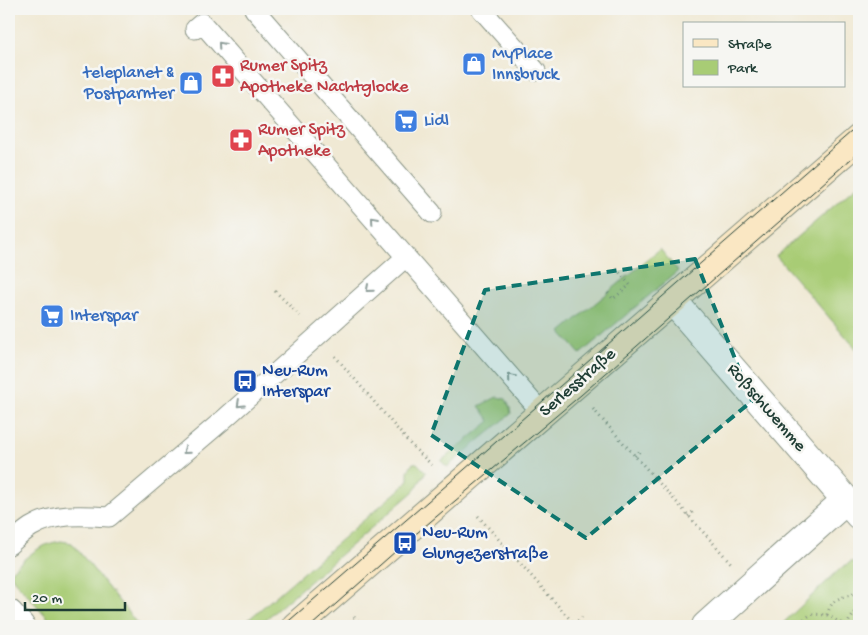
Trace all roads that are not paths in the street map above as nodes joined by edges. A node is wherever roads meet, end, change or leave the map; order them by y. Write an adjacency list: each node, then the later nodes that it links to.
1 (254, 9): 6 (lane)
2 (481, 9): 4 (lane)
3 (195, 29): 7 (lane, one-way to 3)
4 (536, 71)
5 (859, 139): 8 (street, Serlesstraße)
6 (432, 213)
7 (406, 257): 9 (lane, one-way to 7); 11 (lane, one-way to 11)
8 (673, 301): 9 (street, Serlesstraße); 10 (street, Roßschwemme)
9 (543, 414): 14 (street, Serlesstraße)
10 (853, 508): 15 (street)
11 (9, 545)
12 (9, 614): 13 (street)
13 (20, 626)
14 (296, 626)
15 (706, 626)

